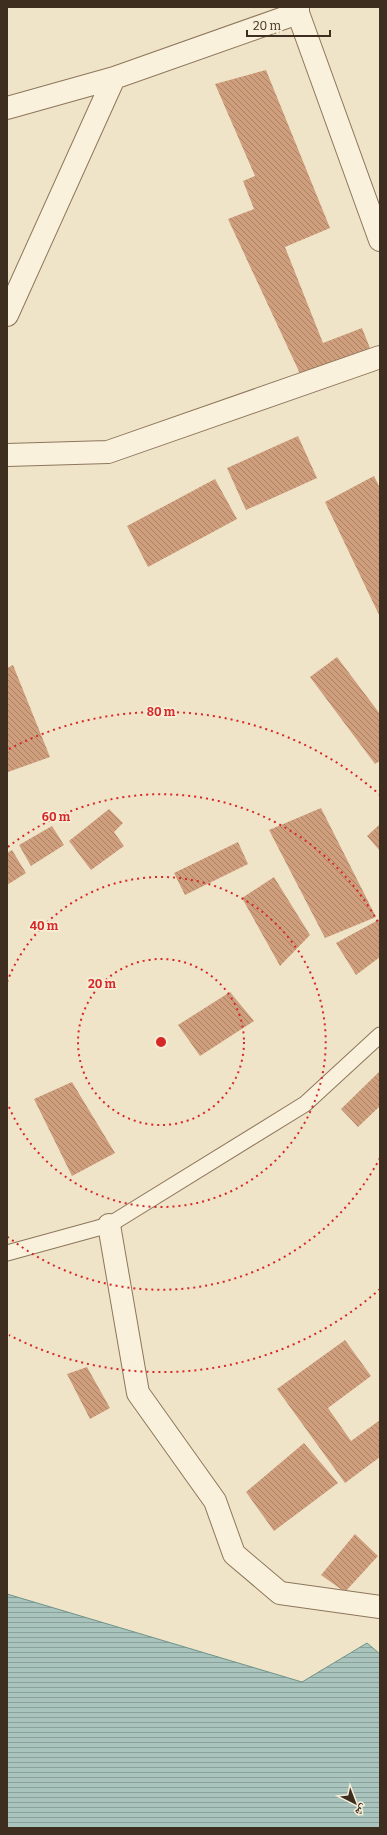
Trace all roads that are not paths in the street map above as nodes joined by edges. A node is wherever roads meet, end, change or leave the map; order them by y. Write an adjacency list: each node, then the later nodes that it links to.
1 (298, 10): 2 (street); 4 (street)
2 (114, 78): 3 (street); 5 (street)
3 (7, 108)
4 (380, 240)
5 (7, 315)
6 (380, 357): 7 (street)
7 (7, 456)
8 (380, 1035): 9 (lane)
9 (109, 1225): 10 (lane); 11 (street)
10 (7, 1253)
11 (380, 1607)

